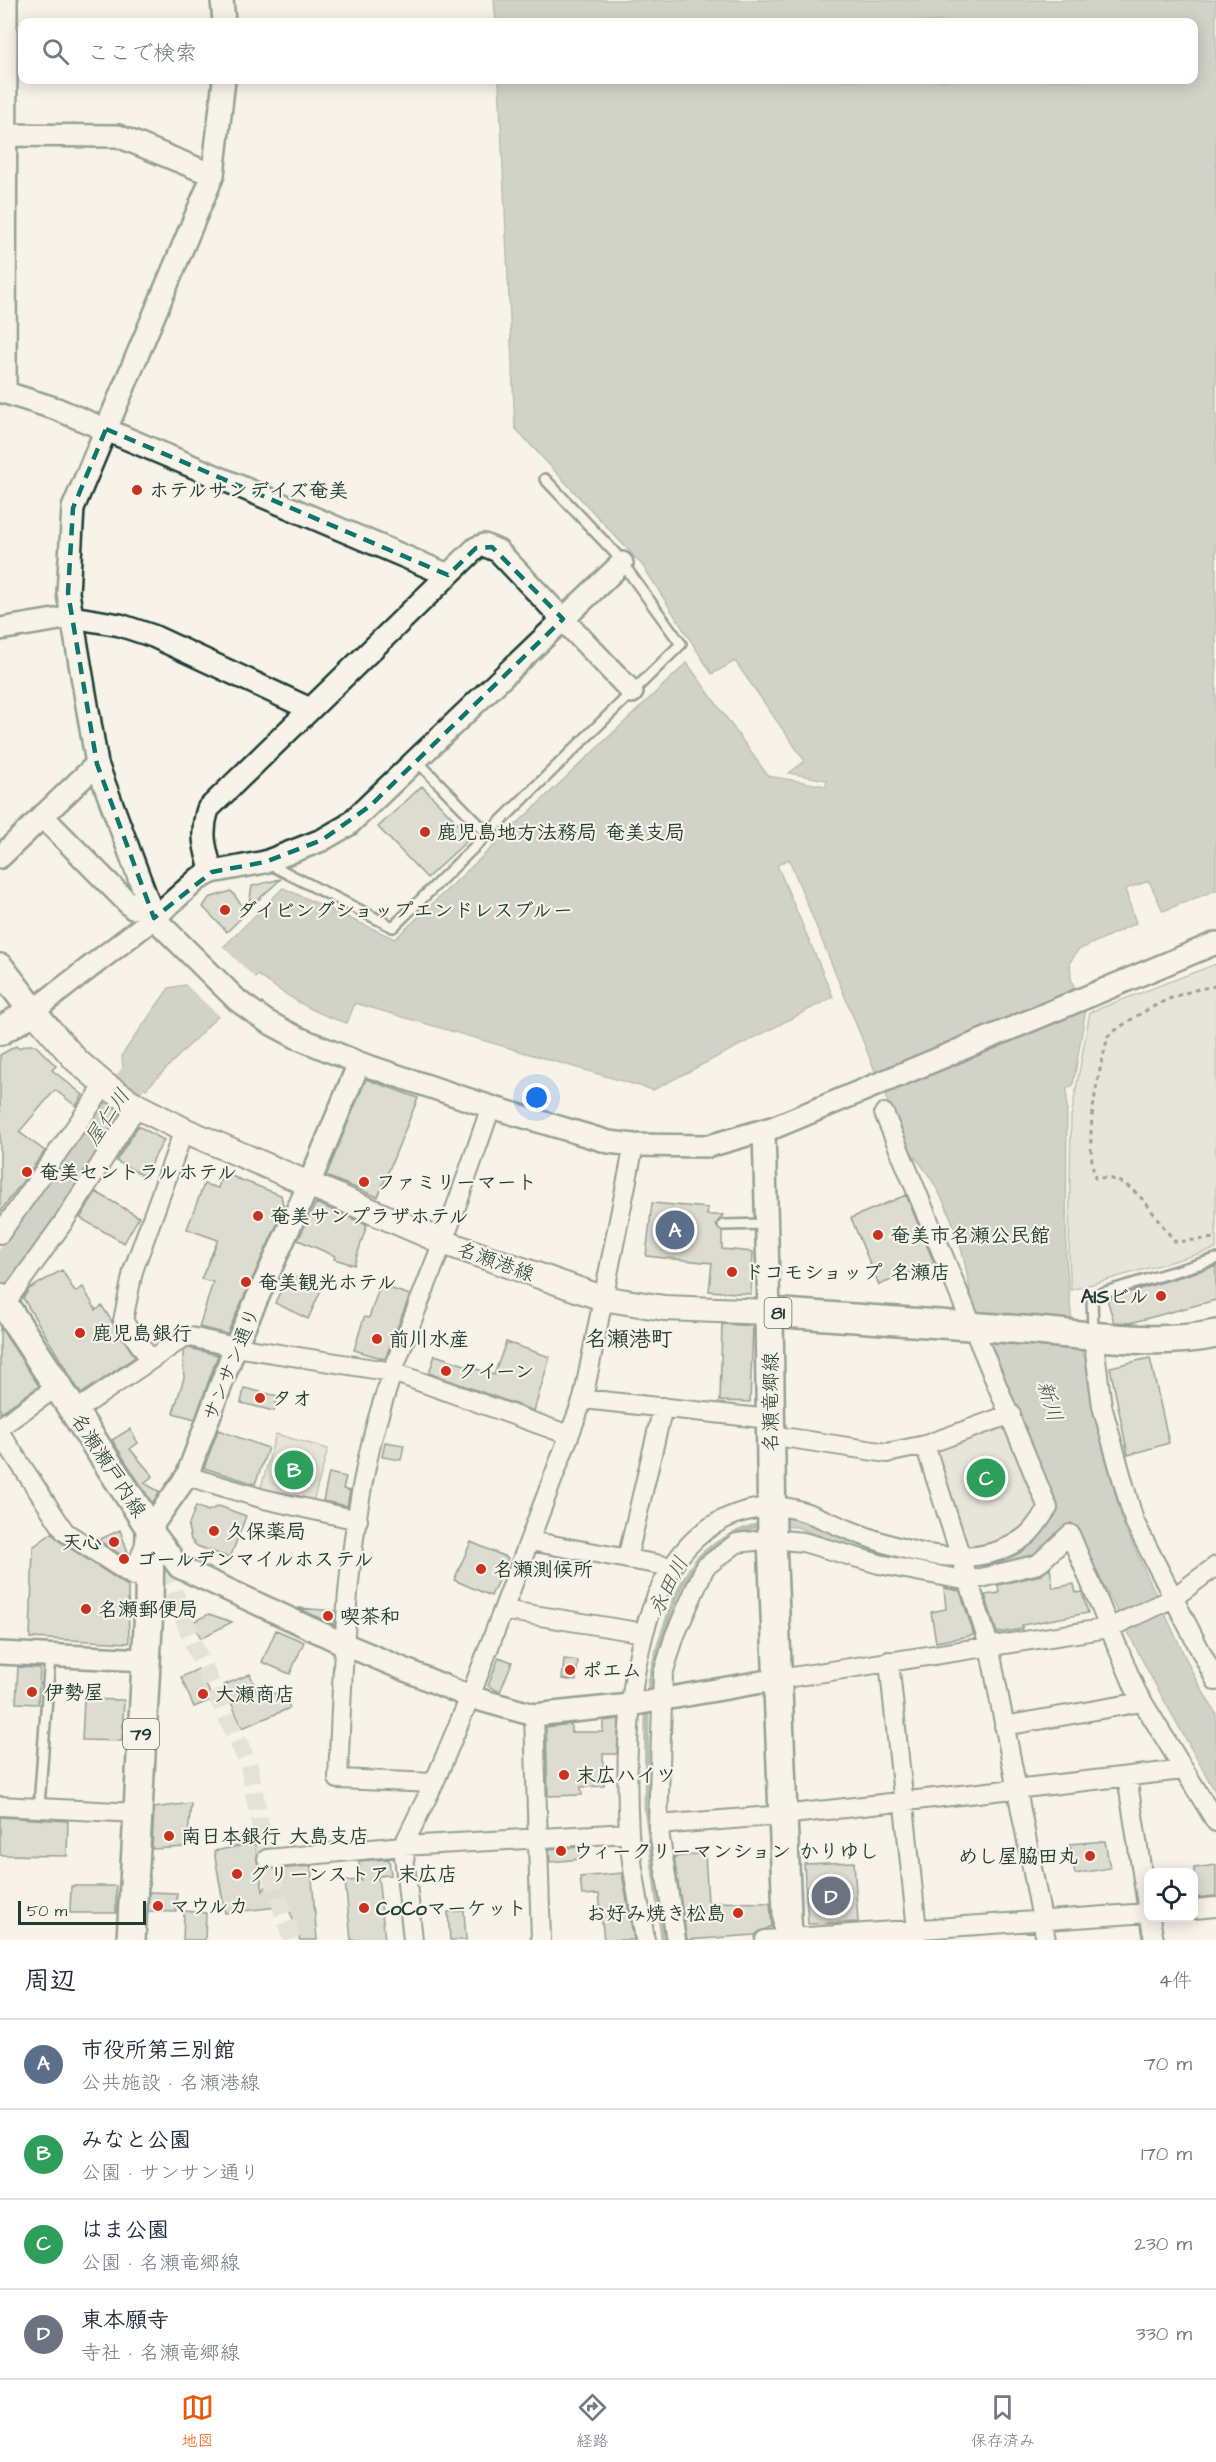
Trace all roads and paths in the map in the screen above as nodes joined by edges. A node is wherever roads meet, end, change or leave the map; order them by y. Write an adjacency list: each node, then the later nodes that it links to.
1 (6, 0): 5 (street)
2 (222, 0): 3 (street)
3 (224, 18)
4 (224, 84): 6 (street)
5 (3, 135): 6 (street); 7 (street)
6 (213, 175): 8 (street)
7 (3, 392): 8 (street)
8 (106, 429): 11 (street); 12 (street)
9 (545, 479): 10 (lane)
10 (622, 563): 13 (street); 15 (lane)
11 (448, 575): 13 (street); 16 (street)
12 (72, 617): 14 (street); 16 (street); 18 (street)
13 (563, 619): 15 (street); 17 (street)
14 (0, 629)
15 (633, 692): 20 (lane)
16 (310, 709): 23 (street)
17 (417, 761): 20 (lane); 22 (street)
18 (97, 764): 19 (street); 25 (street)
19 (42, 816): 21 (street); 24 (street)
20 (488, 834): 22 (lane)
21 (0, 857)
22 (265, 861): 23 (street)
23 (212, 872): 25 (street)
24 (133, 908)
25 (154, 918): 29 (street); 31 (street)
26 (1216, 943): 37 (street)
27 (0, 968): 29 (main road)
28 (1216, 986): 43 (path)
29 (33, 1011): 30 (main road); 32 (main road, 名瀬港線)
30 (0, 1031)
31 (359, 1063): 34 (street); 39 (street, サンサン通り)
32 (107, 1087): 33 (main road, 名瀬港線); 42 (street)
33 (135, 1105): 36 (main road, 名瀬港線); 47 (street)
34 (492, 1107): 38 (street); 44 (street)
35 (884, 1113): 49 (street)
36 (184, 1130): 39 (main road, 名瀬港線); 53 (street)
37 (764, 1131): 38 (street); 40 (street)
38 (634, 1145): 46 (street)
39 (309, 1184): 44 (main road, 名瀬港線); 52 (street, サンサン通り)
40 (767, 1224): 41 (lane); 48 (street)
41 (723, 1225)
42 (0, 1234)
43 (1216, 1238)
44 (443, 1242): 46 (main road, 名瀬港線); 54 (street)
45 (1216, 1259): 51 (lane)
46 (602, 1298): 48 (main road, 名瀬港線); 56 (street)
47 (2, 1304): 55 (main road, 名瀬瀬戸内線)
48 (770, 1312): 49 (main road, 81); 61 (main road, 名瀬竜郷線 / 81)
49 (977, 1327): 51 (main road, 81); 59 (street)
50 (1216, 1334): 51 (main road, 81)
51 (1091, 1335): 76 (street)
52 (235, 1347): 53 (street); 54 (street); 65 (street, サンサン通り)
53 (150, 1359): 58 (street)
54 (393, 1372): 63 (street); 67 (street)
55 (58, 1386): 58 (main road, 名瀬瀬戸内線); 60 (street)
56 (583, 1400): 57 (street); 63 (street)
57 (663, 1407): 61 (street); 72 (street)
58 (74, 1412): 68 (main road, 名瀬瀬戸内線)
59 (1011, 1414): 64 (street); 71 (street)
60 (0, 1426)
61 (770, 1427): 64 (street); 66 (main road, 名瀬竜郷線 / 81)
62 (0, 1433): 68 (street)
63 (569, 1435): 70 (street)
64 (925, 1445): 71 (street)
65 (188, 1476): 67 (street); 68 (street, サンサン通り)
66 (771, 1507): 69 (main road, 名瀬竜郷線 / 81); 71 (street); 74 (street)
67 (358, 1520): 80 (street)
68 (150, 1528): 80 (street); 84 (main road, 名瀬瀬戸内線 / 79)
69 (772, 1539): 75 (street); 86 (main road, 名瀬竜郷線 / 81); 89 (street)
70 (530, 1540): 72 (street); 77 (street)
71 (960, 1557): 75 (street)
72 (627, 1559): 74 (street)
73 (1216, 1566): 76 (street)
74 (672, 1567): 79 (street)
75 (969, 1581): 78 (street); 81 (street)
76 (1173, 1598): 78 (street); 87 (street)
77 (503, 1610): 79 (street); 88 (street)
78 (1109, 1628): 81 (street); 90 (street)
79 (644, 1633): 91 (street)
80 (344, 1644): 88 (street); 96 (street)
81 (988, 1645): 85 (street); 93 (street)
82 (0, 1653): 83 (street)
83 (50, 1655): 84 (street); 100 (lane)
84 (146, 1660): 101 (main road, 名瀬瀬戸内線 / 79)
85 (889, 1661): 86 (street); 98 (street)
86 (779, 1679): 89 (street); 102 (main road, 名瀬竜郷線 / 81)
87 (1216, 1681)
88 (470, 1697): 92 (street); 96 (street)
89 (664, 1698): 91 (street); 104 (street)
90 (1142, 1702): 93 (street); 94 (street)
91 (630, 1705): 92 (street); 105 (street)
92 (534, 1715): 106 (street)
93 (1004, 1726): 97 (street)
94 (1183, 1770): 95 (street); 103 (street)
95 (1127, 1777): 97 (street); 109 (street)
96 (434, 1783): 107 (street)
97 (1016, 1789): 98 (street); 114 (street)
98 (903, 1802): 102 (street); 115 (street)
99 (0, 1806): 100 (street)
100 (39, 1806): 101 (street)
101 (137, 1813): 117 (main road, 名瀬瀬戸内線 / 79)
102 (783, 1815): 104 (street); 116 (main road, 名瀬竜郷線 / 81)
103 (1216, 1822)
104 (658, 1825): 121 (street)
105 (629, 1833): 106 (street); 120 (street)
106 (537, 1839): 107 (street); 119 (street)
107 (403, 1846): 108 (street); 118 (street)
108 (267, 1859)
109 (1144, 1881)
110 (1216, 1907): 111 (street)
111 (1198, 1909)
112 (1144, 1913): 114 (street)
113 (1151, 1922): 122 (street)
114 (1044, 1931): 115 (street)
115 (918, 1934): 116 (street)
116 (781, 1939)
117 (131, 1940)
118 (413, 1940)
119 (541, 1940)
120 (645, 1940)
121 (676, 1940)
122 (1154, 1940)

